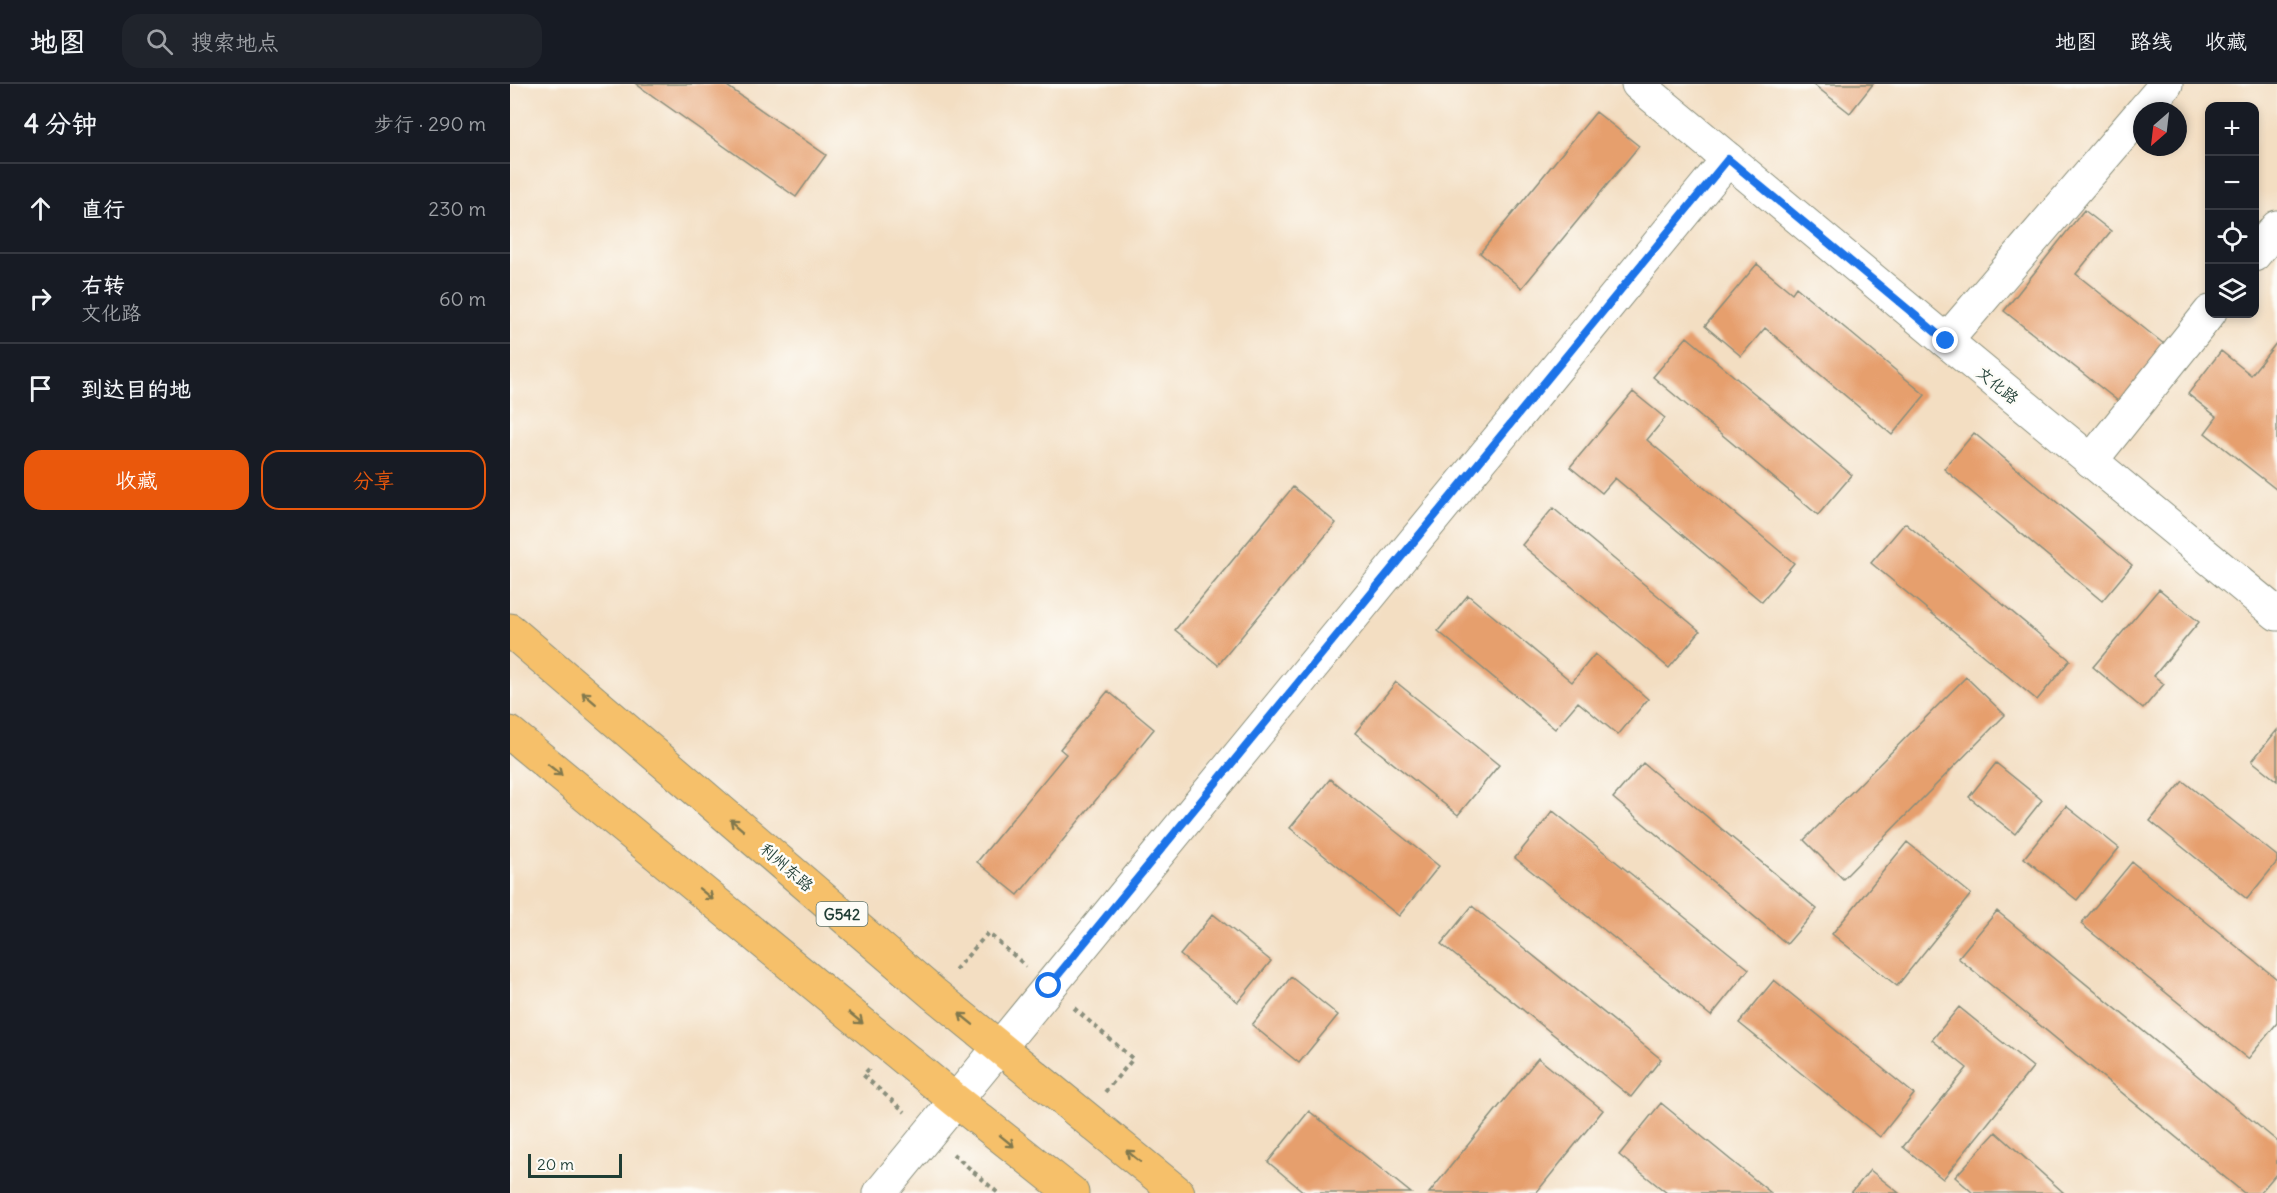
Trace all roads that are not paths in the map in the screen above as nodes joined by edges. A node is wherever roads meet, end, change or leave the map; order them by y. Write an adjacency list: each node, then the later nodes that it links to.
1 (1638, 84): 5 (street, 文化路)
2 (2166, 84): 3 (street)
3 (2151, 102)
4 (2133, 123): 9 (street)
5 (1728, 159): 9 (street, 文化路); 14 (street)
6 (2277, 227): 7 (street)
7 (2259, 249)
8 (2205, 318): 10 (street)
9 (1946, 341): 10 (street, 文化路)
10 (2091, 461): 11 (street, 文化路)
11 (2277, 614)
12 (510, 630): 14 (highway, 利州东路 / G542, one-way to 12)
13 (510, 733): 15 (highway, one-way to 15)
14 (999, 1047): 15 (street); 18 (highway, 利州东路 / G542, one-way to 14)
15 (956, 1100): 16 (street); 17 (highway, one-way to 17)
16 (880, 1193)
17 (1072, 1193)
18 (1178, 1193)

